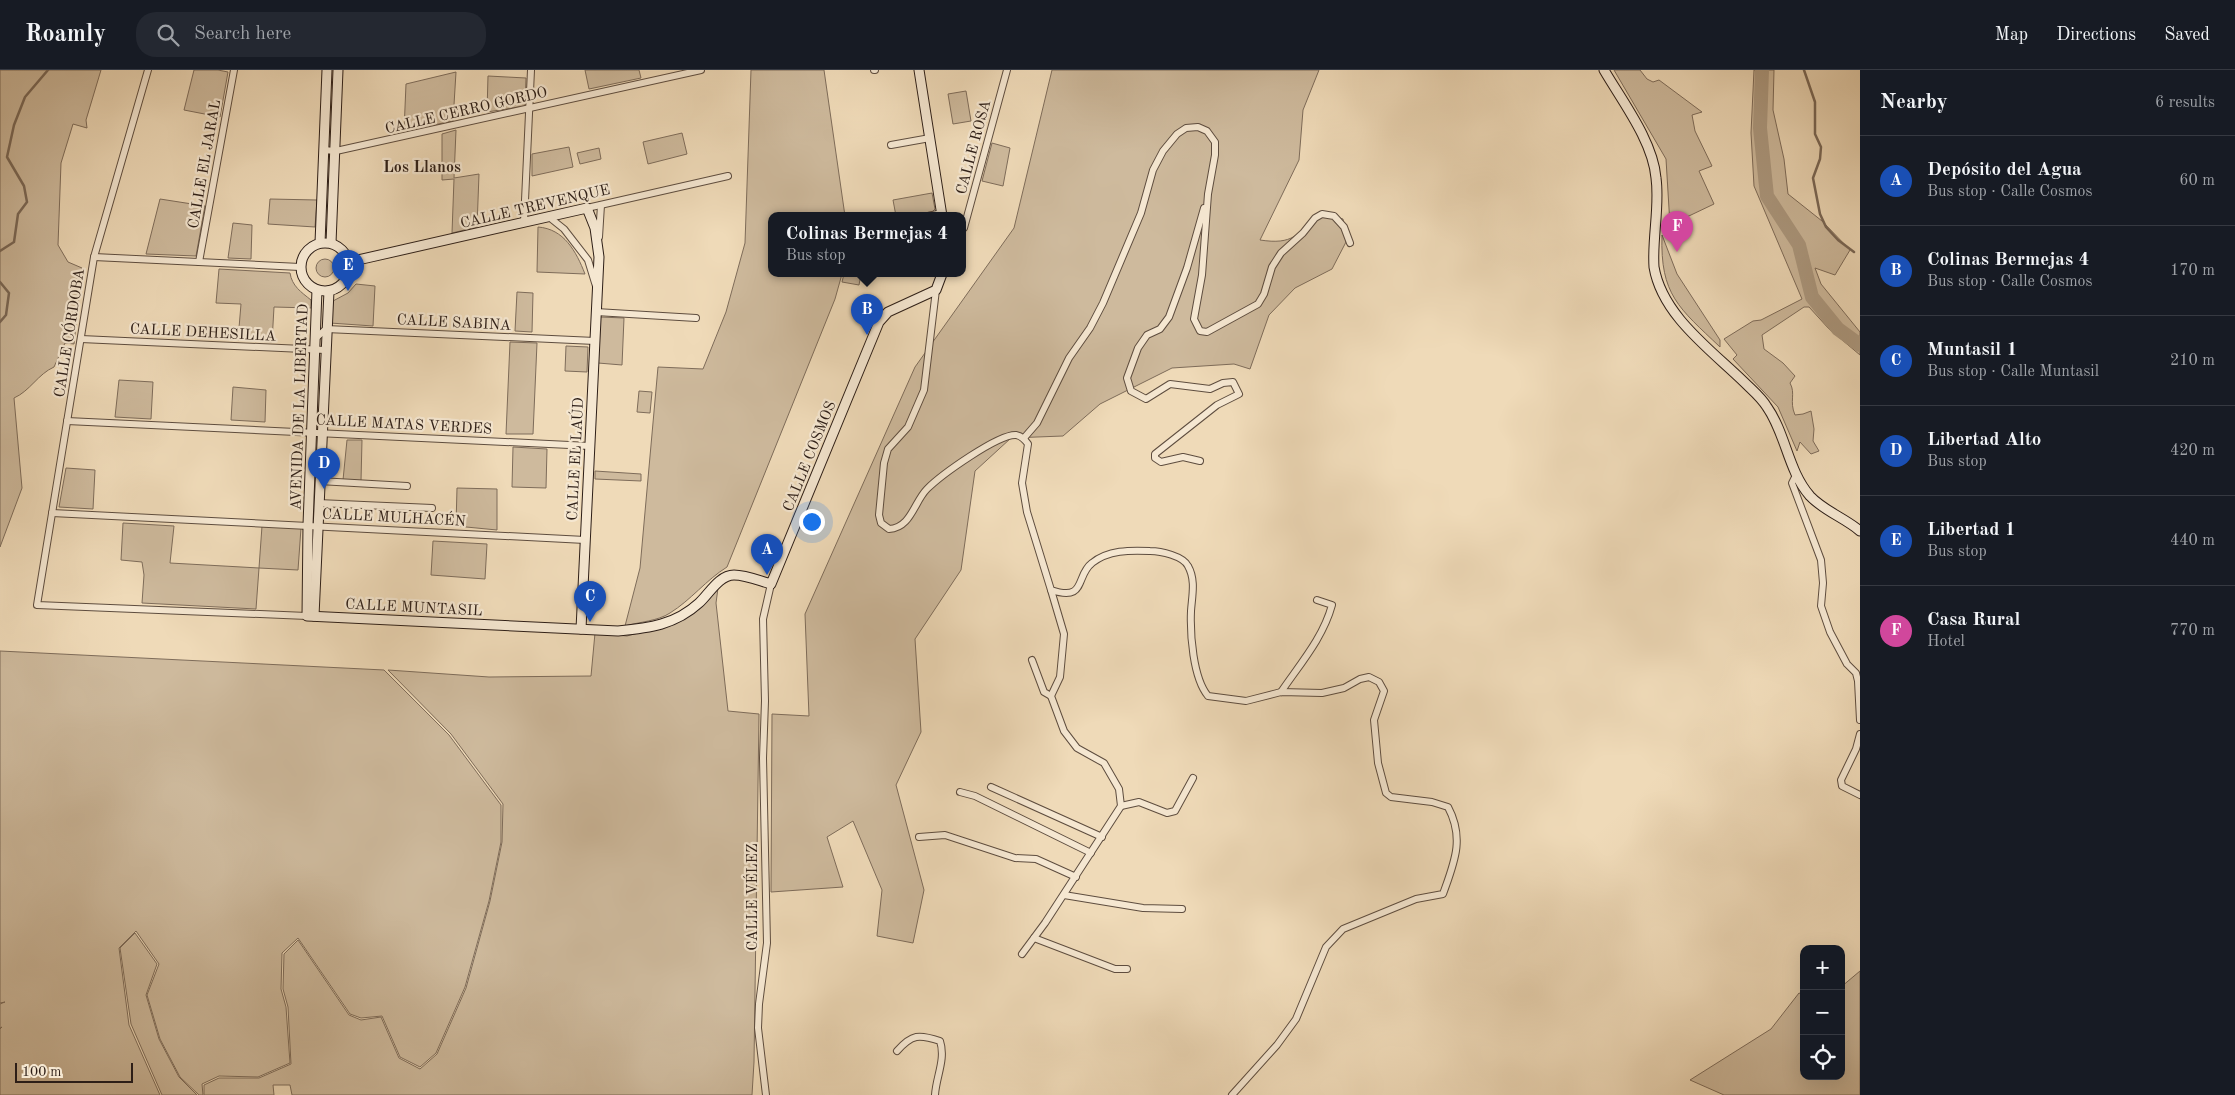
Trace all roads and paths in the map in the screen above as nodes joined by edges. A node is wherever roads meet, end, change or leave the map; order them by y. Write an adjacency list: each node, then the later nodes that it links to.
1 (148, 70): 27 (street, CALLE CÓRDOBA)
2 (234, 70): 28 (street, CALLE EL JARAL)
3 (327, 70): 13 (street)
4 (338, 70): 14 (street)
5 (531, 70): 10 (street)
6 (701, 70): 10 (street, CALLE CERRO GORDO)
7 (919, 70): 11 (street)
8 (1007, 70): 21 (street, CALLE ROSA)
9 (1604, 70): 49 (street)
10 (530, 108): 14 (street, CALLE CERRO GORDO); 22 (street)
11 (930, 138): 12 (street); 19 (street)
12 (891, 145)
13 (323, 150): 14 (street, CALLE CERRO GORDO); 23 (street)
14 (336, 151): 24 (street)
15 (728, 176): 17 (street, CALLE TREVENQUE)
16 (1208, 194): 25 (street); 46 (street); 48 (street)
17 (601, 205): 18 (street, CALLE TREVENQUE); 26 (street, CALLE EL LAÚD)
18 (587, 208): 20 (street, CALLE TREVENQUE); 26 (street, CALLE EL LAÚD)
19 (942, 212)
20 (549, 217): 22 (street, CALLE TREVENQUE); 35 (street, CALLE EL LAÚD)
21 (966, 221)
22 (524, 222): 29 (street, CALLE TREVENQUE)
23 (320, 243): 24 (street); 30 (street)
24 (330, 243): 29 (street)
25 (1350, 243)
26 (598, 248): 35 (street, CALLE EL LAÚD)
27 (94, 257): 28 (street); 40 (street, CALLE CÓRDOBA)
28 (199, 262): 30 (street)
29 (349, 262): 34 (street)
30 (300, 267): 32 (street)
31 (941, 277): 33 (street)
32 (317, 290): 34 (street); 39 (street, AVENIDA DE LA LIBERTAD)
33 (936, 290): 46 (street); 59 (street, CALLE COSMOS)
34 (328, 291): 38 (street, AVENIDA DE LA LIBERTAD)
35 (597, 291): 36 (street, CALLE EL LAÚD)
36 (596, 312): 37 (street); 41 (street, CALLE EL LAÚD)
37 (696, 318)
38 (326, 329): 39 (street); 41 (street, CALLE SABINA); 42 (street, AVENIDA DE LA LIBERTAD)
39 (316, 338): 42 (street, AVENIDA DE LA LIBERTAD)
40 (80, 339): 42 (street, CALLE DEHESILLA); 43 (street, CALLE CÓRDOBA)
41 (595, 341): 47 (street, CALLE EL LAÚD)
42 (320, 350): 44 (street, AVENIDA DE LA LIBERTAD); 45 (street, AVENIDA DE LA LIBERTAD)
43 (67, 421): 44 (street, CALLE MATAS VERDES); 54 (street, CALLE CÓRDOBA)
44 (311, 431): 45 (street, CALLE MATAS VERDES); 55 (street, AVENIDA DE LA LIBERTAD)
45 (322, 432): 47 (street, CALLE MATAS VERDES); 50 (street, AVENIDA DE LA LIBERTAD)
46 (1024, 438): 60 (street)
47 (590, 446): 58 (street, CALLE EL LAÚD)
48 (1200, 461)
49 (1796, 475): 57 (street); 68 (street)
50 (319, 481): 51 (street); 52 (street, AVENIDA DE LA LIBERTAD)
51 (407, 486)
52 (318, 503): 53 (street); 56 (street, AVENIDA DE LA LIBERTAD)
53 (432, 508)
54 (52, 513): 55 (street, CALLE MULHACÉN); 62 (street, CALLE CÓRDOBA)
55 (308, 526): 56 (street, CALLE MULHACÉN); 63 (street, AVENIDA DE LA LIBERTAD)
56 (317, 526): 58 (street, CALLE MULHACÉN); 63 (street, AVENIDA DE LA LIBERTAD)
57 (1860, 531)
58 (585, 540): 64 (street, CALLE EL LAÚD)
59 (772, 584): 64 (street, CALLE MUNTASIL); 70 (street, CALLE COSMOS)
60 (1052, 590): 66 (street); 67 (street)
61 (1317, 600): 66 (street)
62 (37, 605): 63 (street, CALLE MUNTASIL)
63 (310, 616): 64 (street, CALLE MUNTASIL)
64 (581, 629)
65 (1032, 660): 67 (street)
66 (1281, 692): 88 (street)
67 (1052, 696): 75 (street)
68 (1860, 720)
69 (1860, 734): 74 (street)
70 (763, 758): 86 (street, CALLE VÉLEZ)
71 (1194, 778): 75 (street)
72 (992, 787): 77 (street)
73 (960, 792): 78 (street)
74 (1860, 795)
75 (1121, 806): 77 (street)
76 (919, 837): 79 (street)
77 (1102, 837): 78 (street)
78 (1091, 853): 79 (street)
79 (1076, 877): 80 (street)
80 (1064, 895): 81 (street); 82 (street)
81 (1182, 909)
82 (1034, 938): 83 (street); 84 (street)
83 (1022, 954)
84 (1127, 969)
85 (897, 1051): 87 (street)
86 (766, 1095)
87 (935, 1095)
88 (1232, 1095)

